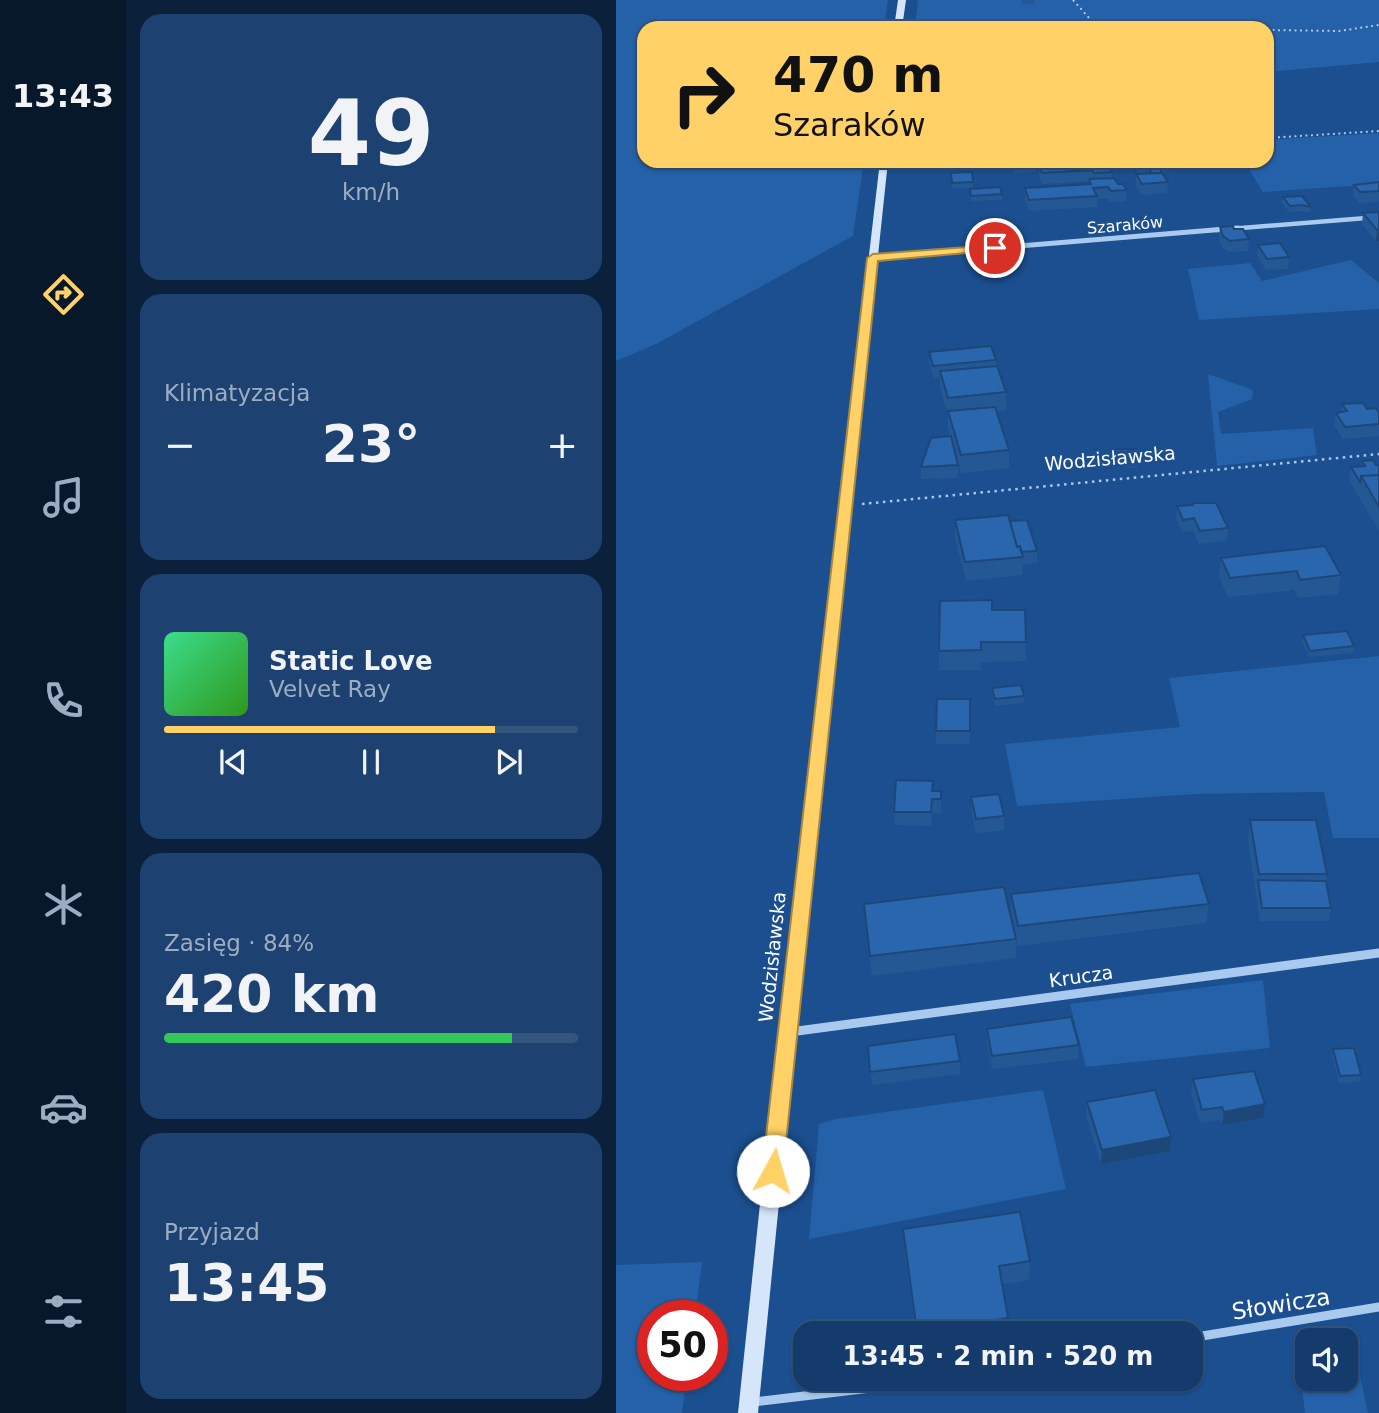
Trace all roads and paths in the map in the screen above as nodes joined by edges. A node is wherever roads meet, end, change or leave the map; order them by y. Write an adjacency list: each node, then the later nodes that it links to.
1 (902, 0): 3 (main road)
2 (1073, 0): 4 (path)
3 (899, 21)
4 (1092, 21)
5 (1379, 24): 6 (path)
6 (1274, 30)
7 (1379, 131): 8 (path)
8 (1274, 138)
9 (883, 168): 11 (main road, Wodzisławska)
10 (1379, 217): 11 (street, Szaraków)
11 (873, 258): 13 (main road, Wodzisławska)
12 (1379, 454): 13 (path, Wodzisławska)
13 (846, 506): 15 (main road, Wodzisławska)
14 (1379, 953): 15 (street, Krucza)
15 (787, 1032): 19 (main road, Wodzisławska)
16 (1379, 1307): 17 (street, Słowicza)
17 (1203, 1336)
18 (853, 1391): 19 (street)
19 (749, 1408)

